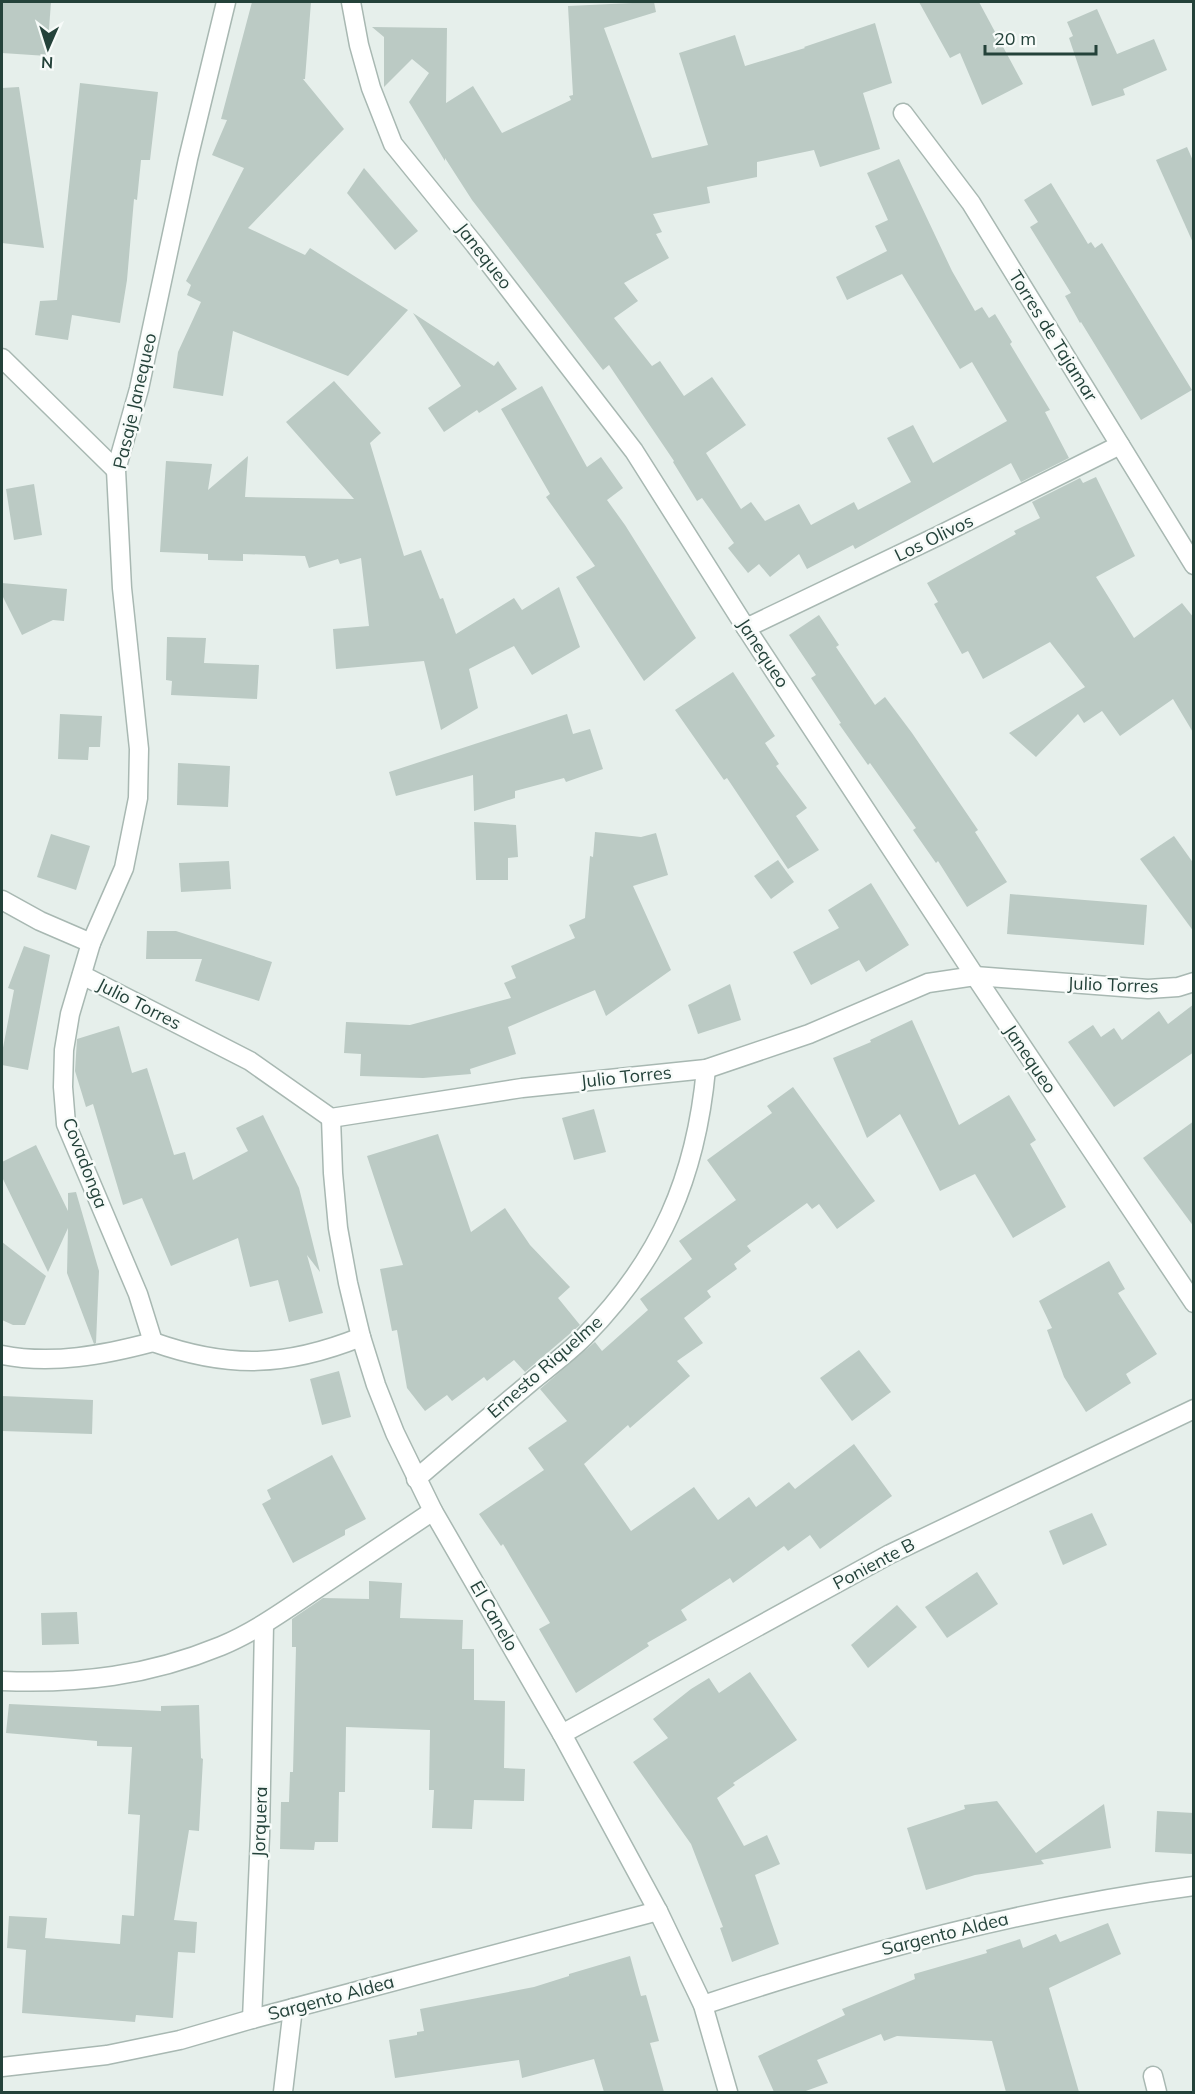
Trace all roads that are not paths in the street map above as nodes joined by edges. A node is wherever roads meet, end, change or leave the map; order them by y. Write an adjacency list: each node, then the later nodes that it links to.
1 (226, 2): 6 (street, Pasaje Janequeo)
2 (351, 2): 8 (street, Janequeo)
3 (903, 113): 5 (street, Torres de Tajamar)
4 (2, 358): 6 (street)
5 (1120, 445): 7 (street, Torres de Tajamar); 8 (street, Los Olivos)
6 (116, 470): 10 (street, Pasaje Janequeo)
7 (1194, 565)
8 (746, 628): 12 (street, Janequeo)
9 (2, 900): 10 (street)
10 (91, 943): 11 (street, Covadonga)
11 (82, 975): 15 (street, Julio Torres); 18 (street, Covadonga)
12 (975, 976): 13 (street, Julio Torres); 14 (street, Julio Torres); 16 (street, Janequeo)
13 (1194, 982)
14 (706, 1069): 15 (street, Julio Torres); 21 (street, Ernesto Riquelme)
15 (331, 1118): 17 (street, El Canelo)
16 (1194, 1303)
17 (361, 1337): 18 (street); 21 (street, El Canelo)
18 (153, 1342): 19 (street)
19 (2, 1355)
20 (1194, 1409): 25 (street, Poniente B)
21 (416, 1479): 22 (street, El Canelo)
22 (433, 1511): 23 (street); 25 (street, El Canelo)
23 (264, 1624): 24 (street); 30 (street, Jorquera)
24 (2, 1681)
25 (562, 1734): 27 (street, El Canelo)
26 (1194, 1886): 28 (street, Sargento Aldea)
27 (657, 1911): 28 (street, El Canelo); 29 (street, Sargento Aldea)
28 (703, 2005): 33 (street, El Canelo)
29 (293, 2008): 30 (street, Sargento Aldea); 32 (street)
30 (252, 2019): 31 (street, Sargento Aldea)
31 (2, 2067)
32 (283, 2092)
33 (728, 2092)

